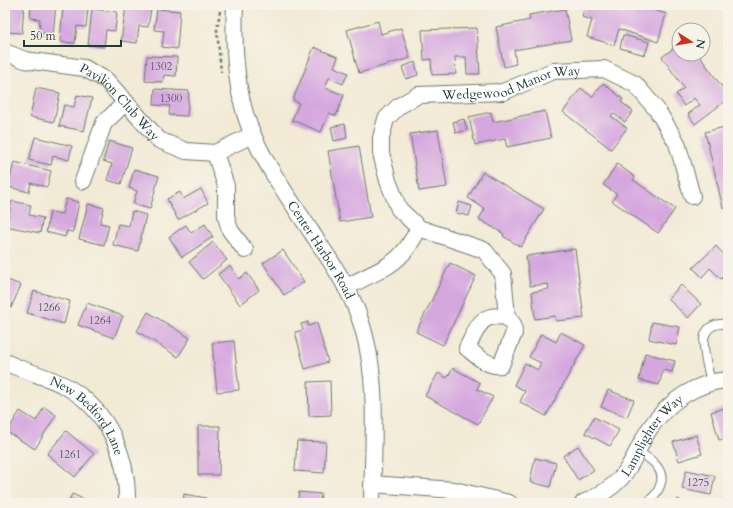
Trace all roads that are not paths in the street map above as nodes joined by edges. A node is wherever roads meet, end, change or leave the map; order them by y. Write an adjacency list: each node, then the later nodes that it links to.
1 (235, 5): 4 (street, Center Harbor Road)
2 (5, 52): 3 (street, Pavilion Club Way)
3 (126, 102): 5 (street, Pavilion Club Way); 6 (street)
4 (252, 135): 5 (street, Pavilion Club Way); 10 (street, Center Harbor Road)
5 (215, 153): 9 (street)
6 (83, 181)
7 (692, 196): 8 (street, Wedgewood Manor Way)
8 (419, 228): 10 (street); 11 (street, Wedgewood Manor Way)
9 (245, 250)
10 (346, 288): 17 (street, Center Harbor Road)
11 (507, 318)
12 (728, 324): 15 (lane)
13 (5, 362): 19 (street, New Bedford Lane)
14 (728, 380): 15 (street, Lamplighter Way)
15 (711, 383): 16 (street, Lamplighter Way)
16 (637, 452): 18 (street, Lamplighter Way); 22 (lane)
17 (372, 484): 20 (street, Center Harbor Road); 21 (street)
18 (592, 501)
19 (127, 503)
20 (372, 503)
21 (508, 503)
22 (647, 503)

